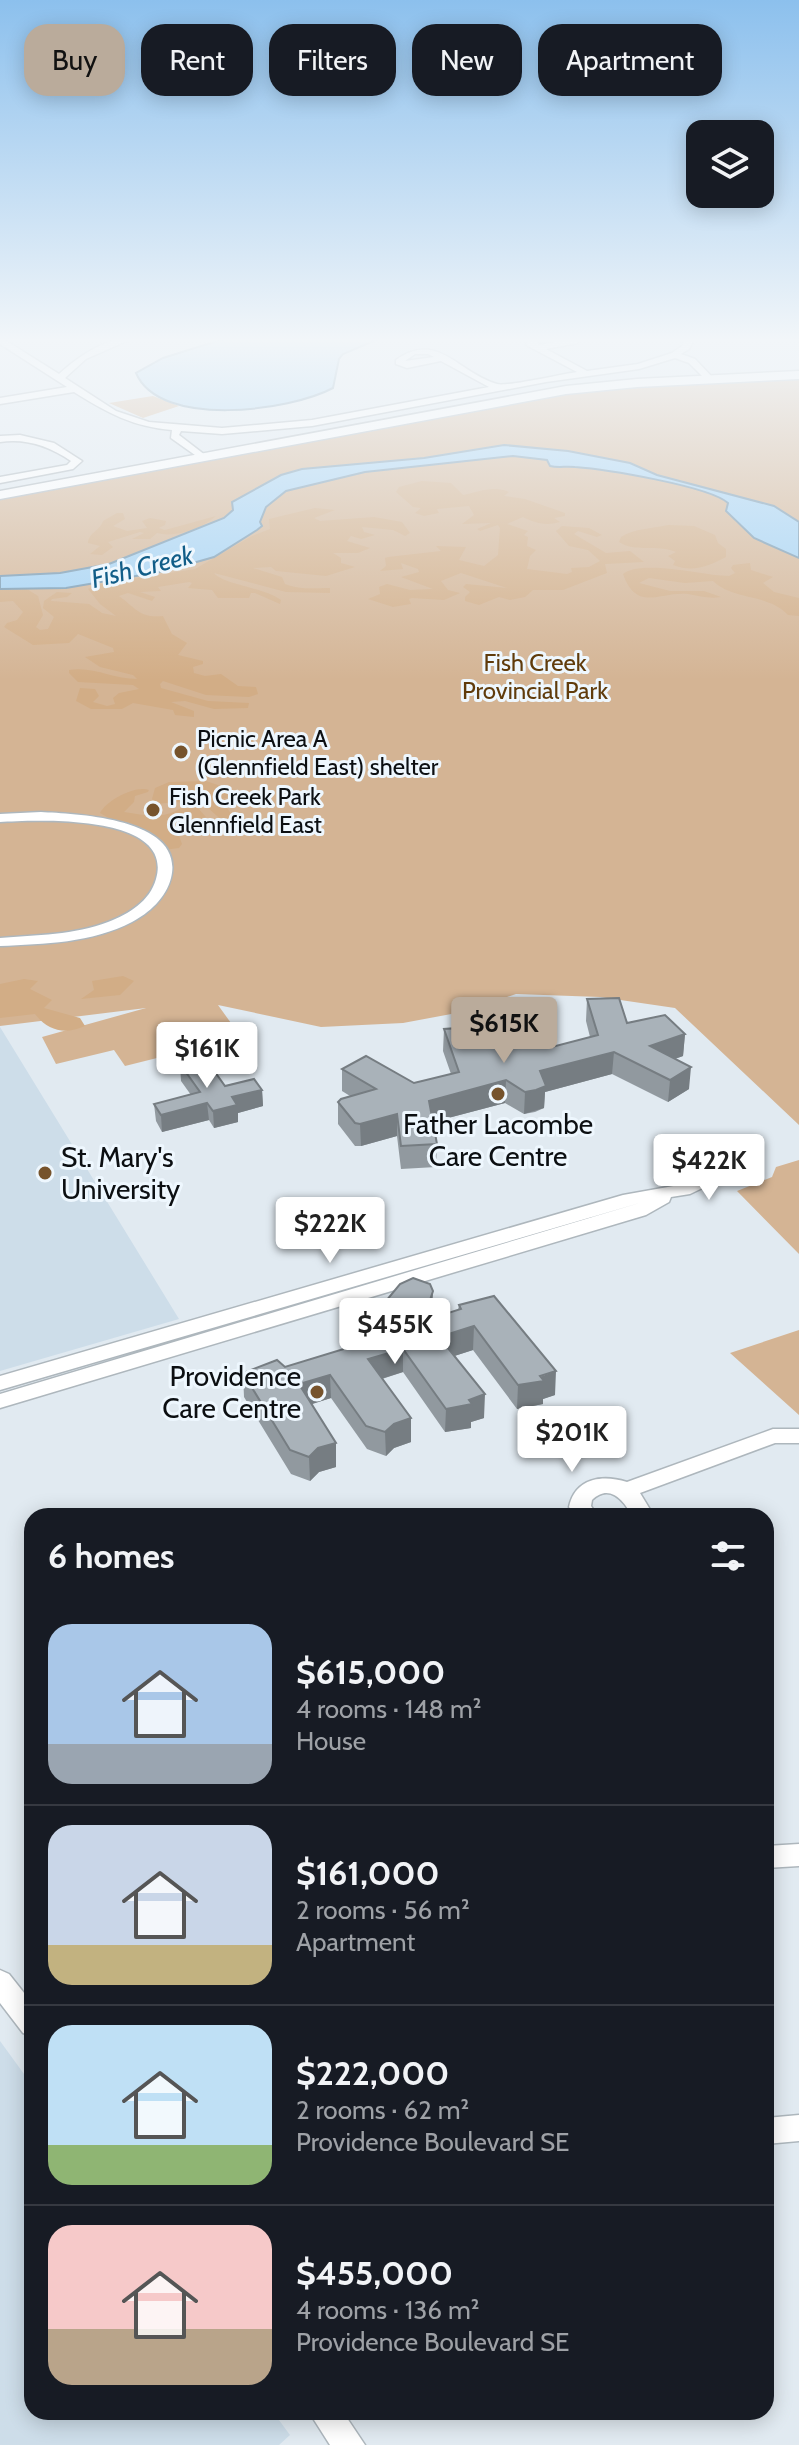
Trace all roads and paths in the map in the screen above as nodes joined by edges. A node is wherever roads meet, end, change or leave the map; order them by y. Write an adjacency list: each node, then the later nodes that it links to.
1 (64, 451): 5 (street)
2 (194, 451): 4 (street)
3 (221, 451): 4 (main road)
4 (199, 455): 6 (main road); 7 (main road)
5 (0, 480)
6 (0, 489)
7 (0, 495)
8 (0, 818): 9 (street)
9 (0, 942)
10 (732, 1167): 11 (street)
11 (669, 1195): 12 (street); 13 (street)
12 (0, 1383)
13 (0, 1401)
14 (799, 1436): 15 (street)
15 (625, 1491): 16 (street); 17 (street)
16 (581, 1508)
17 (637, 1508)
18 (799, 1855): 19 (street)
19 (774, 1857)
20 (0, 1982): 21 (street)
21 (24, 2014)
22 (799, 2128): 23 (street)
23 (774, 2130)
24 (330, 2420): 25 (street)
25 (349, 2445)

